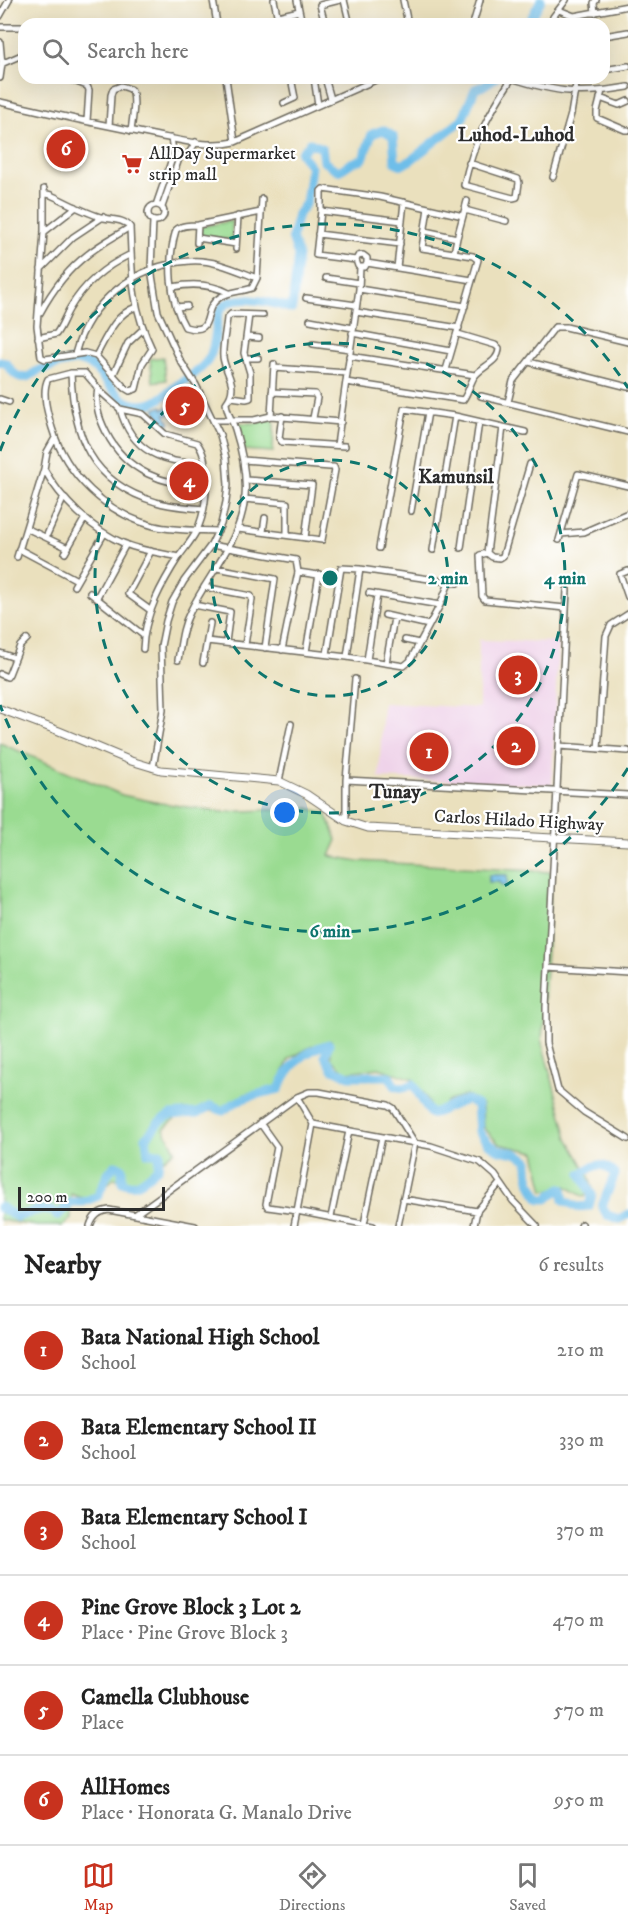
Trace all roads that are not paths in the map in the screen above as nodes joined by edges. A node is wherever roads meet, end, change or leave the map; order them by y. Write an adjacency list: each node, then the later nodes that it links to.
1 (9, 0): 14 (street)
2 (213, 0): 16 (street)
3 (274, 0): 15 (street)
4 (297, 0): 12 (street)
5 (342, 0): 18 (street); 19 (street)
6 (403, 0): 20 (street)
7 (480, 0): 21 (street)
8 (566, 0): 11 (street)
9 (596, 0): 13 (street)
10 (628, 6): 13 (street)
11 (559, 10): 13 (street); 22 (street)
12 (299, 11): 15 (street); 17 (street)
13 (595, 13)
14 (0, 16)
15 (278, 16)
16 (217, 18)
17 (301, 18)
18 (323, 18)
19 (347, 18)
20 (407, 18)
21 (475, 18)
22 (554, 18)
23 (18, 27): 24 (street)
24 (0, 28)
25 (628, 32): 26 (street)
26 (610, 35)
27 (0, 42): 29 (street)
28 (18, 57): 29 (street)
29 (1, 65): 32 (street)
30 (628, 66): 31 (street)
31 (610, 69)
32 (0, 78)
33 (82, 84): 42 (street)
34 (227, 84): 57 (street)
35 (292, 84): 49 (street)
36 (316, 84): 50 (street)
37 (327, 84): 46 (street)
38 (366, 84): 46 (street)
39 (508, 84): 59 (street)
40 (530, 84): 44 (street)
41 (577, 84): 44 (street)
42 (87, 86): 51 (street)
43 (628, 87): 45 (street)
44 (576, 93): 45 (street); 60 (street)
45 (601, 95): 47 (street); 53 (street)
46 (331, 99): 50 (street)
47 (628, 101)
48 (0, 102): 51 (street)
49 (284, 103)
50 (318, 105): 57 (street)
51 (87, 121): 52 (street)
52 (109, 126): 54 (street); 54 (street)
53 (628, 130)
54 (131, 131): 55 (street)
55 (171, 138): 56 (street); 58 (street)
56 (195, 142): 57 (street); 58 (street)
57 (235, 142)
58 (177, 154): 64 (street)
59 (469, 163): 59 (street)
60 (553, 177)
61 (262, 199): 68 (street)
62 (467, 201): 69 (street)
63 (404, 202): 66 (street); 67 (street); 73 (street)
64 (159, 206): 72 (street); 72 (street)
65 (76, 207): 71 (street); 78 (street); 78 (street)
66 (428, 208): 69 (street); 77 (street)
67 (321, 211): 73 (street); 79 (street)
68 (261, 212): 70 (street); 94 (street)
69 (464, 213): 74 (street); 80 (street)
70 (238, 216): 75 (street); 75 (street)
71 (103, 217): 76 (street); 91 (street)
72 (153, 221): 92 (street)
73 (402, 221): 82 (street)
74 (506, 221)
75 (198, 225): 88 (street)
76 (130, 227): 84 (street); 106 (street)
77 (424, 231): 80 (street); 83 (street)
78 (44, 232): 91 (street)
79 (318, 234): 81 (street); 86 (street)
80 (457, 238): 83 (street)
81 (366, 240): 82 (street); 85 (street)
82 (400, 244): 90 (street)
83 (454, 253): 96 (street)
84 (131, 254): 93 (street); 114 (street)
85 (363, 255): 86 (street); 87 (street)
86 (356, 260): 89 (street)
87 (368, 263): 89 (street); 90 (street)
88 (171, 265): 92 (street); 94 (street); 98 (street)
89 (360, 267): 97 (street)
90 (397, 268): 96 (street)
91 (41, 269): 106 (street)
92 (151, 269): 93 (street); 146 (street)
93 (132, 278): 101 (street); 120 (street)
94 (257, 278): 99 (street)
95 (326, 278): 97 (street)
96 (472, 280): 103 (street)
97 (359, 286): 103 (street); 105 (street)
98 (173, 287): 99 (street); 104 (street)
99 (229, 293): 104 (street)
100 (306, 297): 105 (street)
101 (136, 306): 110 (street); 121 (street)
102 (187, 306): 104 (street)
103 (465, 306): 112 (street)
104 (176, 307)
105 (356, 309): 111 (street); 112 (street)
106 (38, 315): 114 (street)
107 (249, 315): 108 (street); 113 (street); 135 (street)
108 (263, 315)
109 (310, 320): 111 (street)
110 (142, 328): 128 (street); 128 (street)
111 (352, 330): 118 (street); 119 (street)
112 (458, 331): 118 (street); 129 (street)
113 (247, 337): 115 (street); 122 (street)
114 (38, 338): 120 (street)
115 (259, 338)
116 (628, 342): 124 (street)
117 (313, 344): 119 (street)
118 (451, 351): 125 (street)
119 (350, 352): 125 (street); 127 (street)
120 (75, 354): 121 (street)
121 (96, 356): 128 (street)
122 (246, 358): 123 (street); 135 (street)
123 (258, 358)
124 (529, 362): 131 (street); 138 (street)
125 (446, 370): 129 (street)
126 (71, 373): 132 (street); 152 (street); 164 (street)
127 (347, 373): 130 (street); 133 (street)
128 (113, 375)
129 (475, 375): 130 (street)
130 (346, 382): 147 (street)
131 (628, 387)
132 (98, 388): 139 (street); 160 (street)
133 (272, 392): 141 (street); 144 (street)
134 (481, 396): 138 (street)
135 (231, 397): 145 (street)
136 (0, 399): 137 (street)
137 (9, 402)
138 (508, 402): 151 (street)
139 (120, 409): 156 (street); 156 (street)
140 (428, 412): 143 (street); 165 (street); 180 (street)
141 (271, 416): 142 (street); 145 (street)
142 (282, 416): 144 (street); 153 (street)
143 (455, 416): 148 (street); 184 (street)
144 (313, 418): 147 (street)
145 (232, 419): 146 (street); 155 (street)
146 (214, 420): 172 (street)
147 (341, 422): 153 (street)
148 (479, 422): 149 (street); 181 (street)
149 (503, 427): 150 (street); 186 (street)
150 (525, 432)
151 (628, 432)
152 (55, 438): 158 (street); 171 (street)
153 (338, 445): 154 (street)
154 (345, 446)
155 (243, 460): 159 (street); 177 (street)
156 (205, 464): 160 (street)
157 (530, 464): 186 (street)
158 (44, 469): 162 (street); 169 (street)
159 (246, 480): 163 (street); 177 (street)
160 (207, 485): 164 (street)
161 (628, 486): 166 (street)
162 (64, 497): 167 (street); 176 (street)
163 (244, 500): 170 (street); 175 (street)
164 (202, 509): 171 (street)
165 (411, 511)
166 (628, 513)
167 (85, 518): 174 (street); 176 (street)
168 (265, 518): 173 (street)
169 (26, 528): 176 (street); 182 (street)
170 (238, 529): 173 (street); 183 (street)
171 (197, 531): 172 (street); 188 (street)
172 (218, 531): 179 (street)
173 (263, 532): 175 (street)
174 (104, 534): 178 (street); 182 (street)
175 (287, 535): 177 (street)
176 (46, 537)
177 (305, 538)
178 (126, 544): 185 (street); 202 (street)
179 (212, 545): 183 (street); 239 (street)
180 (379, 548)
181 (461, 548)
182 (19, 549): 187 (street)
183 (228, 549): 189 (street); 192 (street)
184 (433, 550)
185 (151, 551): 188 (street); 207 (street)
186 (487, 553): 206 (street)
187 (17, 557)
188 (179, 557): 207 (street)
189 (217, 568): 197 (street); 220 (street)
190 (360, 569): 194 (street); 195 (street); 226 (street)
191 (628, 571): 203 (street)
192 (298, 572): 193 (street); 222 (street)
193 (319, 574): 194 (street); 223 (street)
194 (338, 578): 225 (street)
195 (449, 583): 196 (street); 205 (street)
196 (457, 583)
197 (204, 587): 204 (street); 219 (street)
198 (567, 590): 206 (street)
199 (90, 593): 202 (street)
200 (369, 593): 201 (street)
201 (377, 595): 205 (street); 229 (street)
202 (97, 597): 213 (street)
203 (628, 597)
204 (194, 605): 217 (street); 228 (street)
205 (440, 605): 212 (street)
206 (565, 608): 236 (street)
207 (150, 610): 213 (street)
208 (628, 614): 237 (street)
209 (385, 615): 210 (street)
210 (394, 618): 212 (street); 231 (street)
211 (210, 623): 216 (street)
212 (429, 625): 218 (street)
213 (143, 635): 221 (street)
214 (27, 639): 227 (street)
215 (405, 640): 218 (street)
216 (207, 641): 217 (street); 230 (street)
217 (226, 642): 219 (street)
218 (419, 643): 231 (street)
219 (245, 645): 220 (street)
220 (265, 648): 222 (street)
221 (143, 649)
222 (282, 650): 223 (street)
223 (306, 652): 225 (street)
224 (0, 653): 227 (street)
225 (327, 654): 226 (street)
226 (347, 657): 229 (street)
227 (15, 658): 232 (street)
228 (177, 660)
229 (367, 660): 231 (street)
230 (203, 663)
231 (386, 663)
232 (1, 677)
233 (355, 680): 240 (street)
234 (0, 709): 239 (main road, Carlos Hilado Highway)
235 (291, 724): 241 (street)
236 (559, 746): 237 (street); 242 (street)
237 (598, 748): 238 (street)
238 (628, 751)
239 (153, 768): 241 (main road, Carlos Hilado Highway)
240 (346, 780): 242 (street); 244 (street)
241 (279, 781): 244 (main road, Carlos Hilado Highway)
242 (557, 791): 243 (street); 245 (street)
243 (628, 795)
244 (346, 821): 245 (main road, Carlos Hilado Highway)
245 (555, 839): 246 (main road, Carlos Hilado Highway); 247 (street)
246 (628, 842)
247 (548, 967): 248 (street); 254 (street)
248 (628, 972)
249 (297, 1097): 250 (street); 251 (street); 255 (street)
250 (260, 1123): 258 (street); 260 (street)
251 (314, 1124): 252 (street); 258 (street)
252 (349, 1131): 253 (street); 261 (street)
253 (382, 1137): 255 (street); 262 (street)
254 (628, 1139)
255 (415, 1143): 256 (street); 257 (street)
256 (500, 1183): 259 (street); 269 (street)
257 (403, 1199): 259 (street); 267 (street)
258 (297, 1211): 261 (street); 265 (street)
259 (477, 1211): 268 (street)
260 (136, 1214): 263 (street); 264 (street)
261 (331, 1217): 262 (street)
262 (364, 1224): 266 (street)
263 (90, 1226)
264 (195, 1226)
265 (294, 1226)
266 (373, 1226)
267 (398, 1226)
268 (474, 1226)
269 (537, 1226)

